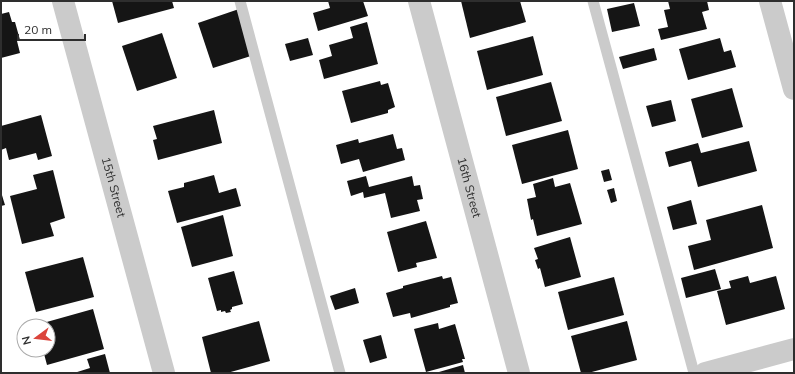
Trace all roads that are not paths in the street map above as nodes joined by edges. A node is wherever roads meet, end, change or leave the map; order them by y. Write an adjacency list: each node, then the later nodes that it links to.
1 (63, 1): 8 (street, 15th Street)
2 (240, 1): 9 (lane)
3 (419, 1): 10 (street, 16th Street)
4 (593, 1): 11 (lane)
5 (770, 1): 6 (street)
6 (794, 89)
7 (794, 349): 12 (street)
8 (164, 373)
9 (340, 373)
10 (519, 373)
11 (694, 373)
12 (705, 373)

